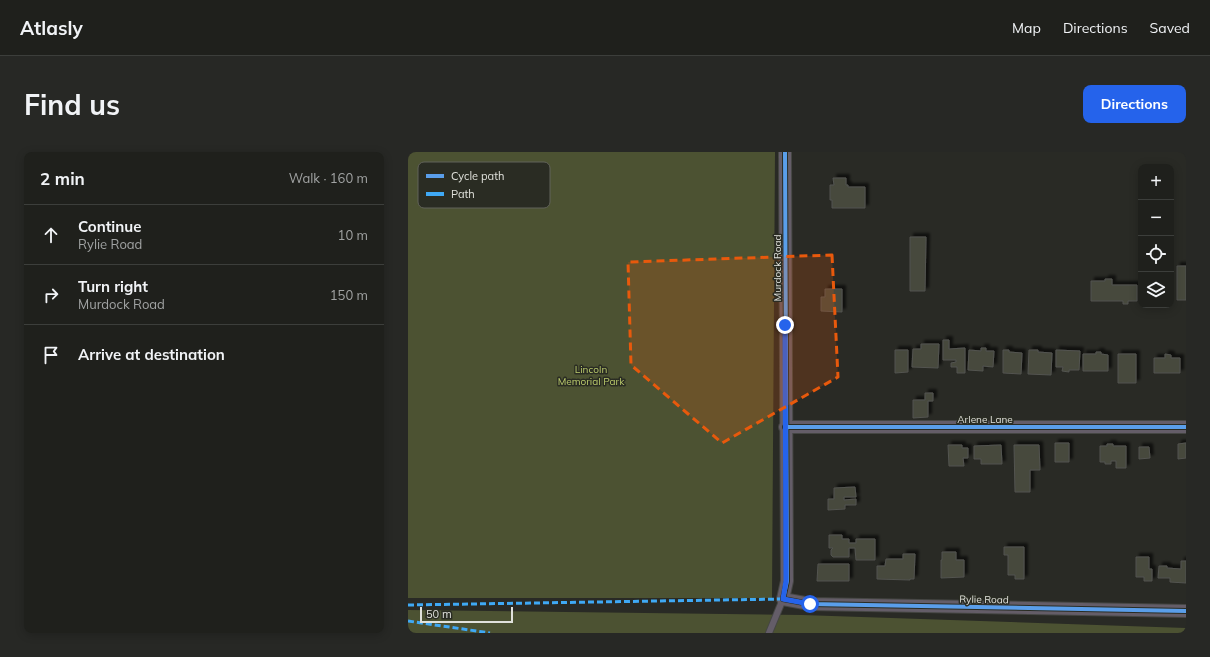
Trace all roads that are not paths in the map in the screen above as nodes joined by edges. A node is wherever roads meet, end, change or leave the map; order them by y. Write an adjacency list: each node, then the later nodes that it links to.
1 (785, 152): 2 (street, Murdock Road)
2 (785, 426): 3 (street, Arlene Lane); 4 (street, Murdock Road)
3 (1186, 427)
4 (783, 599): 5 (street, Rylie Road); 6 (lane)
5 (1186, 611)
6 (769, 633)

